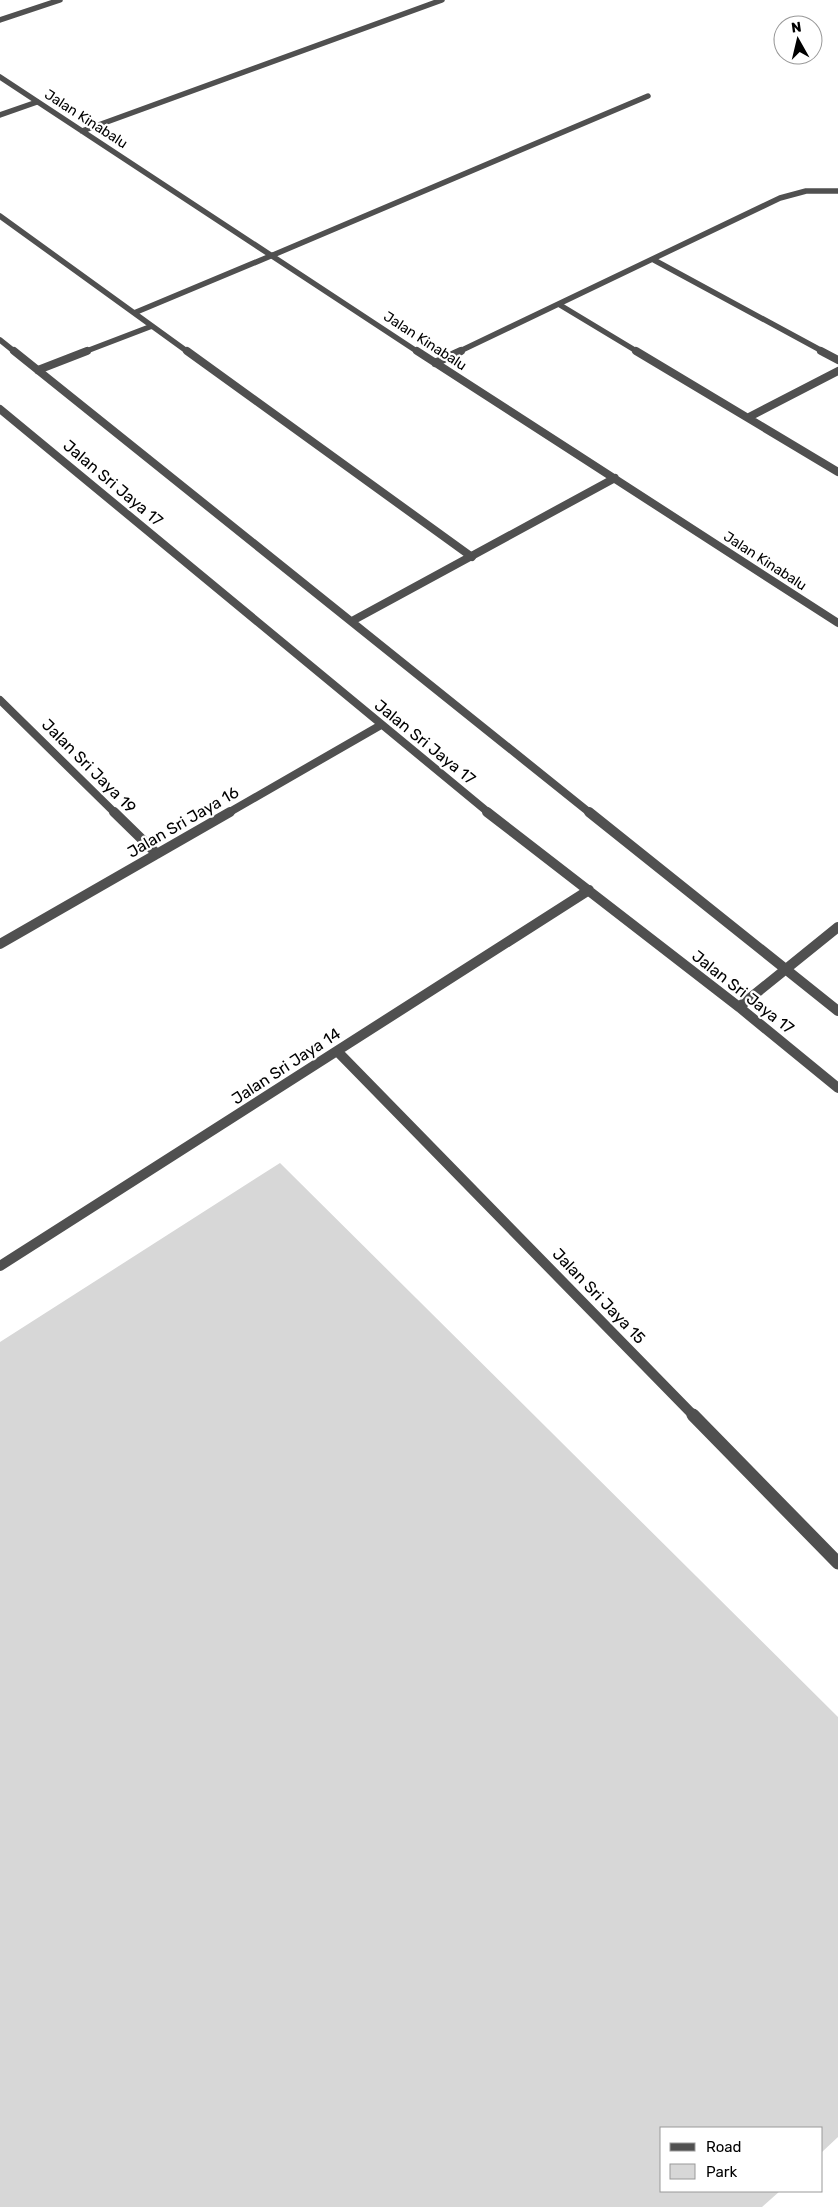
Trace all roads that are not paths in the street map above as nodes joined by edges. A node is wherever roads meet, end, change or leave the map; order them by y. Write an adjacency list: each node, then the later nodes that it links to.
1 (60, 0): 3 (street)
2 (442, 0): 8 (street)
3 (0, 20)
4 (0, 78): 6 (street, Jalan Kinabalu)
5 (648, 96): 11 (street)
6 (36, 102): 7 (street); 8 (street, Jalan Kinabalu)
7 (0, 115)
8 (82, 131): 11 (street, Jalan Kinabalu)
9 (838, 191): 12 (street)
10 (0, 216): 14 (street)
11 (273, 255): 14 (street); 18 (street, Jalan Kinabalu)
12 (654, 260): 13 (street); 17 (street)
13 (560, 305): 18 (street); 22 (street)
14 (134, 314): 15 (street)
15 (152, 326): 19 (street); 25 (street)
16 (0, 340): 19 (street)
17 (838, 360)
18 (435, 363): 24 (street, Jalan Kinabalu)
19 (38, 370): 26 (street)
20 (838, 370): 22 (street)
21 (0, 409): 29 (street, Jalan Sri Jaya 17)
22 (749, 417): 23 (street)
23 (838, 472)
24 (615, 478): 25 (street); 27 (street, Jalan Kinabalu)
25 (472, 557): 26 (street)
26 (352, 621): 34 (street)
27 (838, 623)
28 (0, 700): 30 (street, Jalan Sri Jaya 19)
29 (381, 725): 30 (street, Jalan Sri Jaya 16); 31 (street, Jalan Sri Jaya 17)
30 (156, 854): 33 (street, Jalan Sri Jaya 16)
31 (589, 890): 35 (street, Jalan Sri Jaya 17); 37 (street, Jalan Sri Jaya 14)
32 (838, 928): 34 (street)
33 (0, 944)
34 (785, 969): 35 (street); 36 (street)
35 (739, 1007): 38 (street, Jalan Sri Jaya 17)
36 (838, 1011)
37 (337, 1051): 39 (street, Jalan Sri Jaya 14); 40 (street, Jalan Sri Jaya 15)
38 (838, 1088)
39 (0, 1266)
40 (838, 1562)

